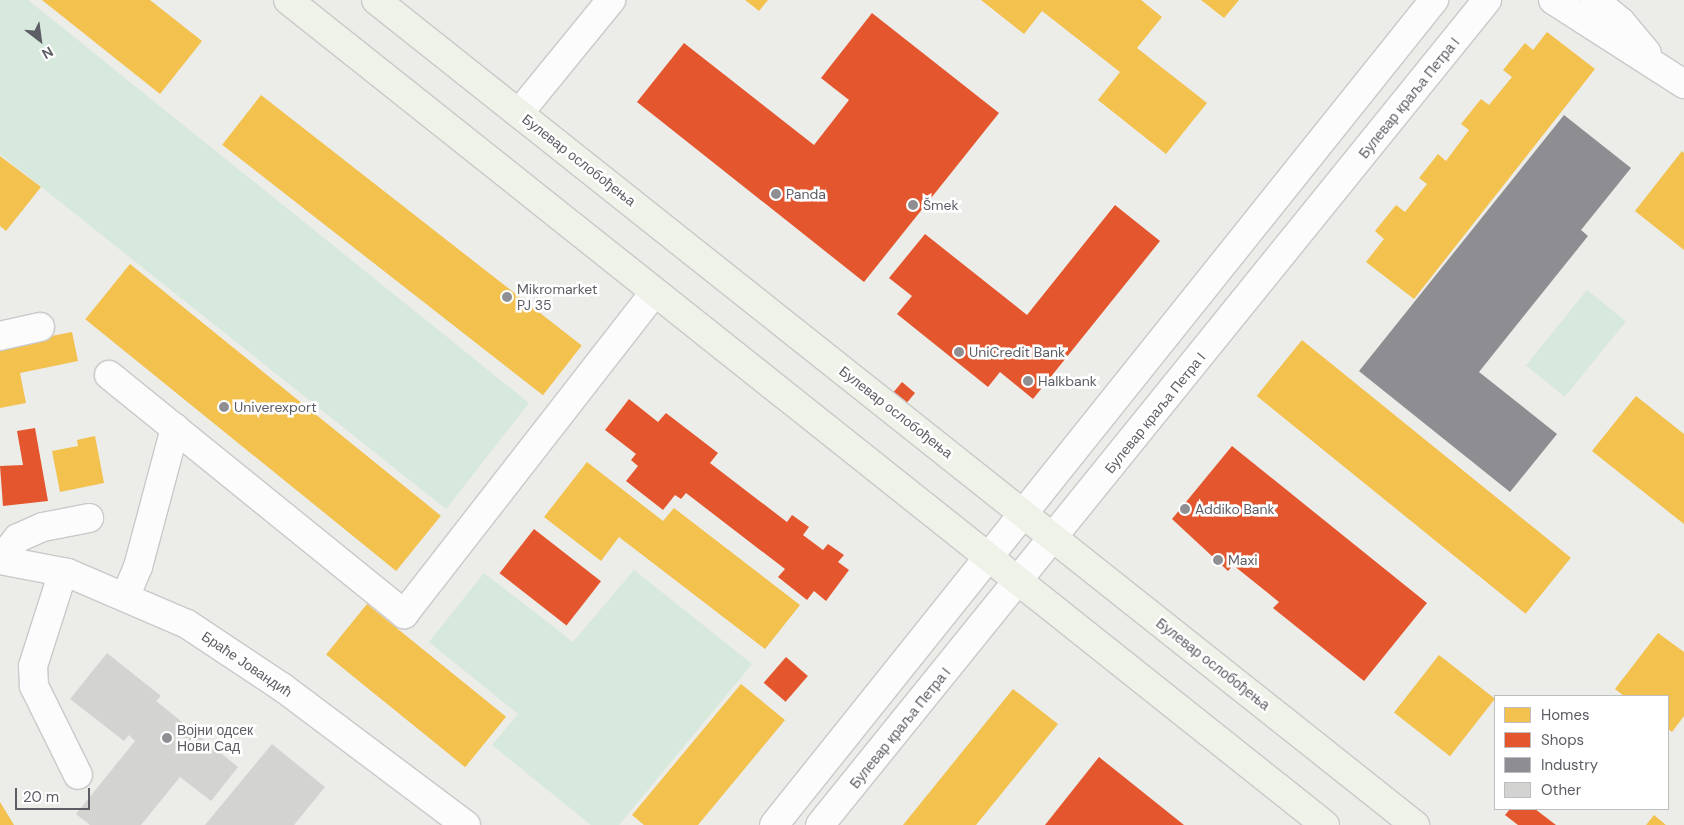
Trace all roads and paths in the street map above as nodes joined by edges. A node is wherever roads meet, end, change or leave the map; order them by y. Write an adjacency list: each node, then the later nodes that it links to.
1 (288, 0): 11 (main road)
2 (376, 0): 10 (main road, Булевар ослобођења)
3 (611, 0): 10 (street)
4 (1434, 0): 16 (street)
5 (1488, 0): 18 (street, Булевар краља Петра I)
6 (1553, 0): 8 (street)
7 (1594, 0): 8 (street)
8 (1654, 62): 9 (street)
9 (1684, 84)
10 (519, 113): 16 (main road, Булевар ослобођења)
11 (654, 293): 15 (street); 19 (main road)
12 (40, 327): 13 (street)
13 (0, 336)
14 (109, 375): 15 (street)
15 (175, 428): 23 (street)
16 (1023, 514): 18 (main road, Булевар ослобођења); 19 (street)
17 (89, 518): 20 (street)
18 (1054, 538): 22 (street, Булевар краља Петра I); 29 (main road, Булевар ослобођења)
19 (987, 559): 22 (main road); 26 (street)
20 (0, 560): 21 (street, Браће Јовандић)
21 (63, 572): 23 (street, Браће Јовандић); 24 (street)
22 (1018, 582): 27 (street, Булевар краља Петра I); 28 (main road)
23 (126, 594): 25 (street, Браће Јовандић)
24 (78, 775)
25 (466, 825)
26 (774, 825)
27 (820, 825)
28 (1326, 825)
29 (1415, 825)

